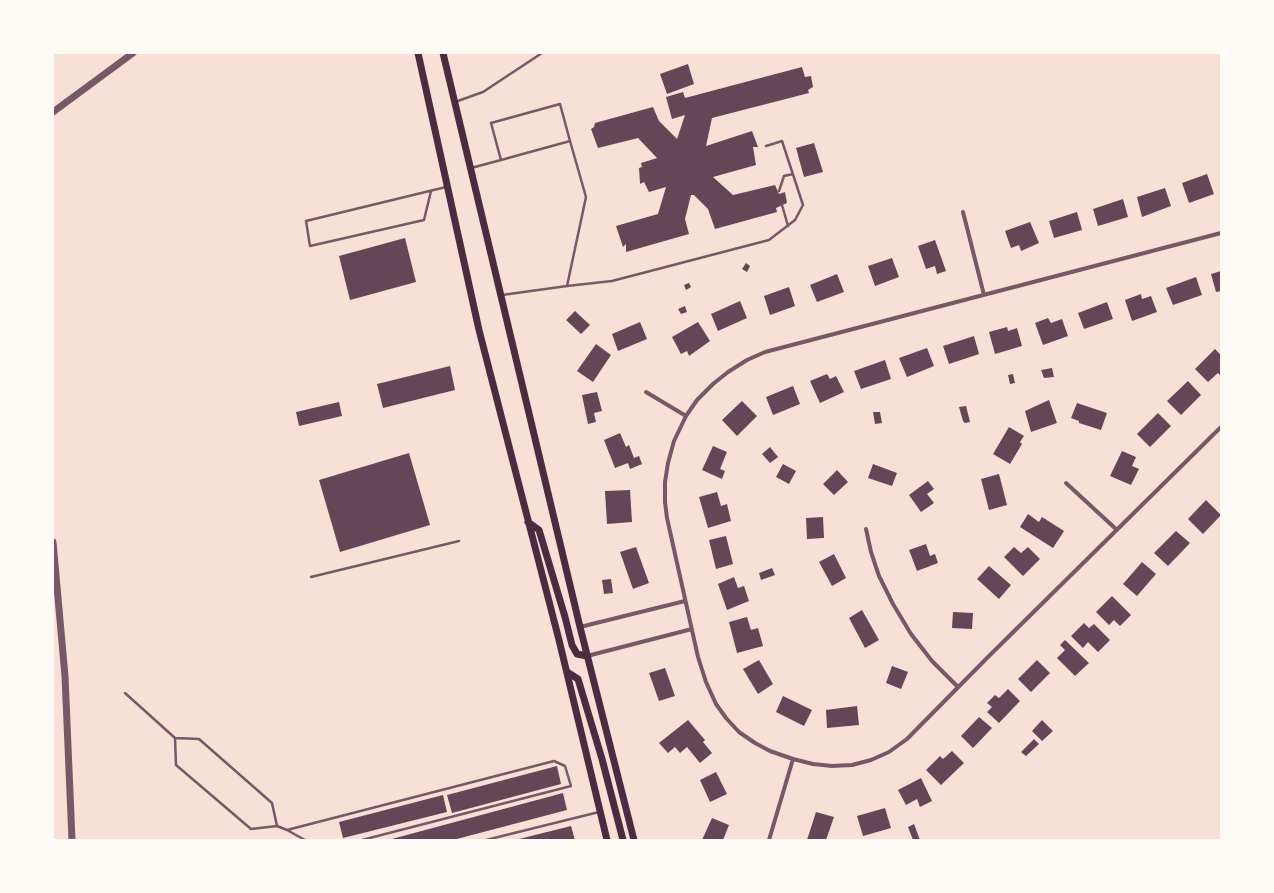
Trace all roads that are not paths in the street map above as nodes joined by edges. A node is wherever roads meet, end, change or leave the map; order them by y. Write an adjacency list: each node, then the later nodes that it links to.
1 (133, 53): 6 (street)
2 (418, 53): 12 (main road)
3 (444, 53): 5 (main road)
4 (542, 53): 5 (lane)
5 (455, 102): 10 (main road)
6 (53, 112)
7 (570, 141): 9 (lane); 9 (lane); 19 (lane)
8 (766, 146): 11 (lane)
9 (501, 160): 10 (lane)
10 (470, 168): 21 (main road)
11 (793, 174): 14 (lane); 17 (lane)
12 (447, 187): 13 (lane); 26 (main road)
13 (431, 191): 13 (lane)
14 (779, 191)
15 (782, 205): 17 (lane)
16 (963, 212): 20 (street)
17 (788, 226): 19 (lane)
18 (1221, 233): 20 (street)
19 (567, 286): 21 (lane)
20 (984, 295): 23 (street)
21 (501, 296): 33 (main road)
22 (646, 392): 23 (street)
23 (686, 416): 32 (street)
24 (1221, 427): 28 (street)
25 (1066, 483): 28 (street)
26 (528, 522): 35 (main road); 36 (main road)
27 (866, 529): 37 (street)
28 (1117, 530): 37 (street)
29 (459, 541): 31 (lane)
30 (53, 542): 44 (street)
31 (311, 577)
32 (685, 601): 33 (street); 34 (street)
33 (580, 627): 35 (main road)
34 (692, 629): 35 (street); 40 (street)
35 (587, 656): 50 (main road)
36 (567, 672): 41 (main road); 49 (main road)
37 (958, 687): 40 (street)
38 (125, 694): 39 (lane)
39 (175, 738): 42 (lane); 42 (lane)
40 (793, 759): 51 (street)
41 (600, 812): 47 (lane); 48 (main road)
42 (277, 826): 43 (lane)
43 (287, 830): 45 (lane); 46 (lane)
44 (72, 840)
45 (305, 840)
46 (362, 840)
47 (486, 840)
48 (606, 840)
49 (623, 840)
50 (634, 840)
51 (769, 840)

